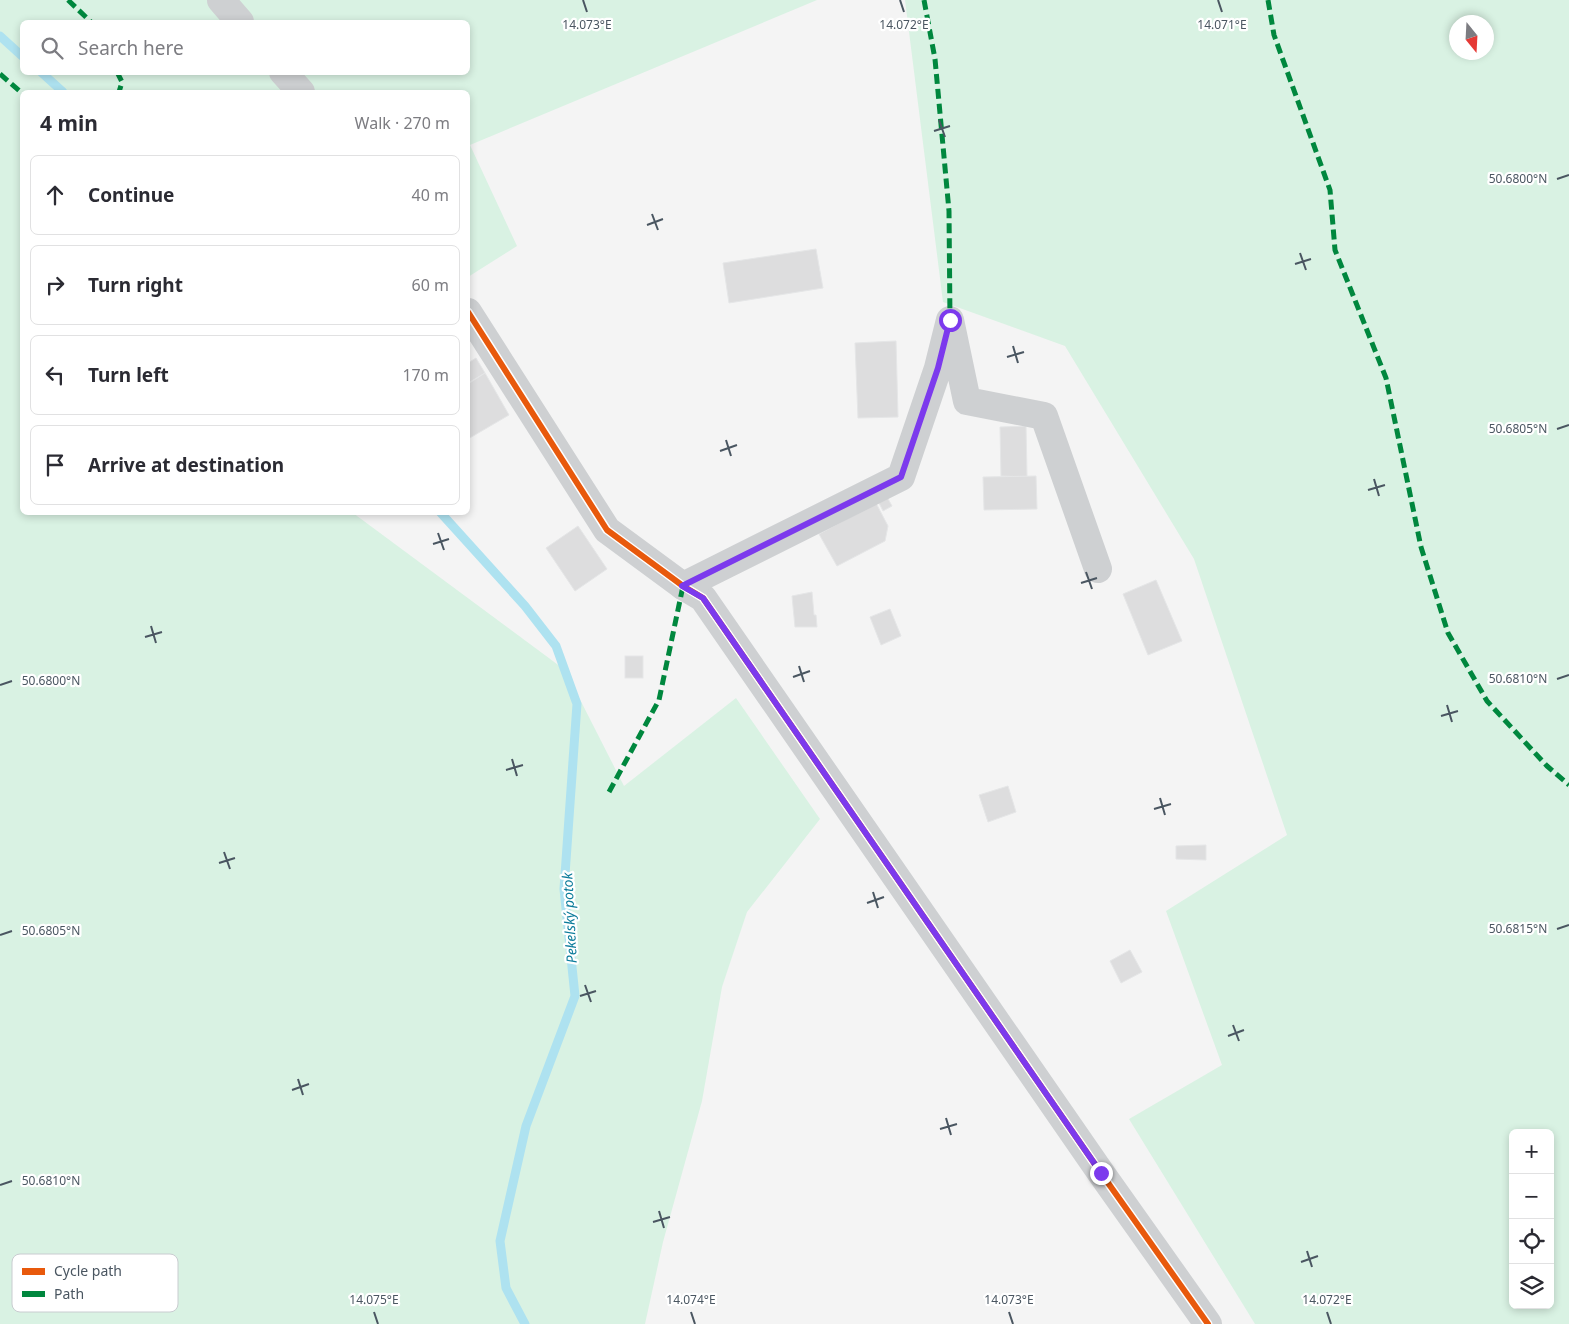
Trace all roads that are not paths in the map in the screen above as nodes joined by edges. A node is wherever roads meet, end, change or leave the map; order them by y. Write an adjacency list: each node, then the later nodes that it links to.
1 (221, 0): 2 (street)
2 (238, 20)
3 (286, 75): 4 (street)
4 (299, 90)
5 (470, 315): 7 (street)
6 (1098, 569): 7 (street)
7 (682, 586): 8 (street)
8 (1208, 1324)

